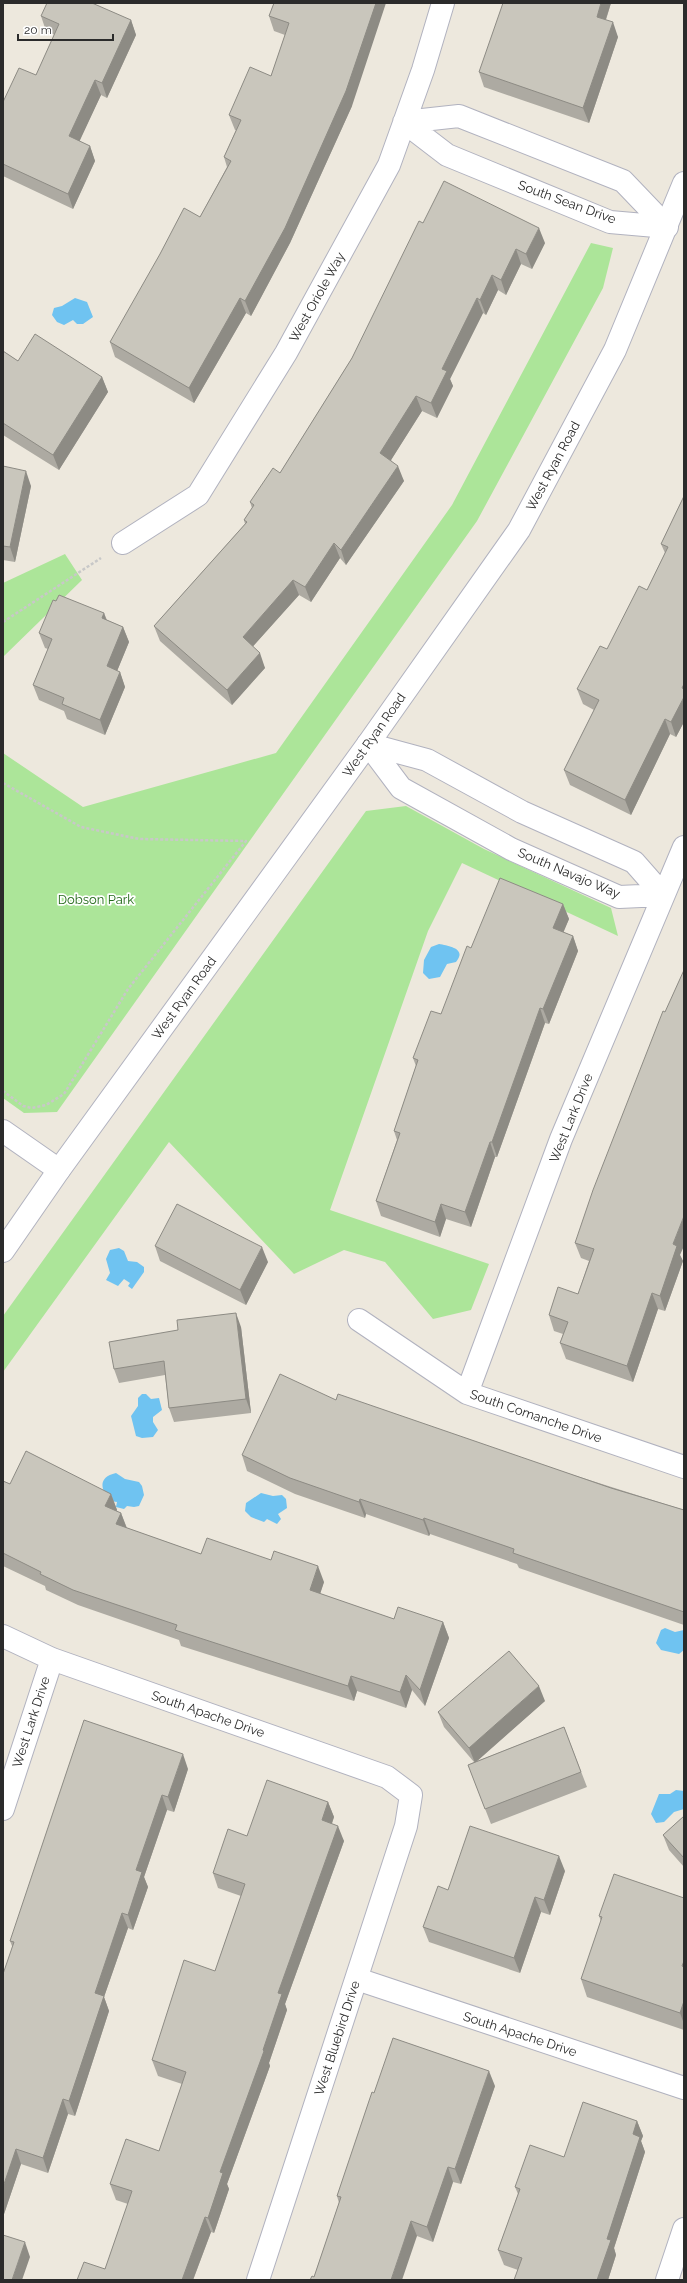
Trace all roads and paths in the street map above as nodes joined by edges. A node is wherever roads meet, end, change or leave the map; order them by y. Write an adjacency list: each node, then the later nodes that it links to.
1 (443, 3): 2 (street, West Oriole Way)
2 (404, 122): 4 (street, South Sean Drive); 4 (street); 5 (street, West Oriole Way)
3 (684, 183): 4 (street, West Ryan Road)
4 (667, 227): 7 (street, West Ryan Road)
5 (123, 543): 6 (path)
6 (3, 622)
7 (368, 744): 10 (street); 10 (street, South Navajo Way); 13 (street, West Ryan Road)
8 (3, 783): 11 (path)
9 (684, 847): 10 (street, West Lark Drive)
10 (663, 895): 16 (street, West Lark Drive)
11 (3, 1091)
12 (3, 1131): 13 (street)
13 (58, 1170): 14 (street, West Ryan Road)
14 (3, 1251)
15 (359, 1320): 16 (street, South Comanche Drive)
16 (467, 1393): 17 (street, South Comanche Drive)
17 (684, 1467)
18 (3, 1636): 19 (street, South Apache Drive)
19 (52, 1659): 20 (street, South Apache Drive); 21 (street, West Lark Drive)
20 (411, 1795): 22 (street, West Bluebird Drive)
21 (3, 1809)
22 (357, 1979): 23 (street, South Apache Drive); 25 (street, West Bluebird Drive)
23 (684, 2088)
24 (684, 2229): 26 (street)
25 (258, 2280)
26 (667, 2280)

